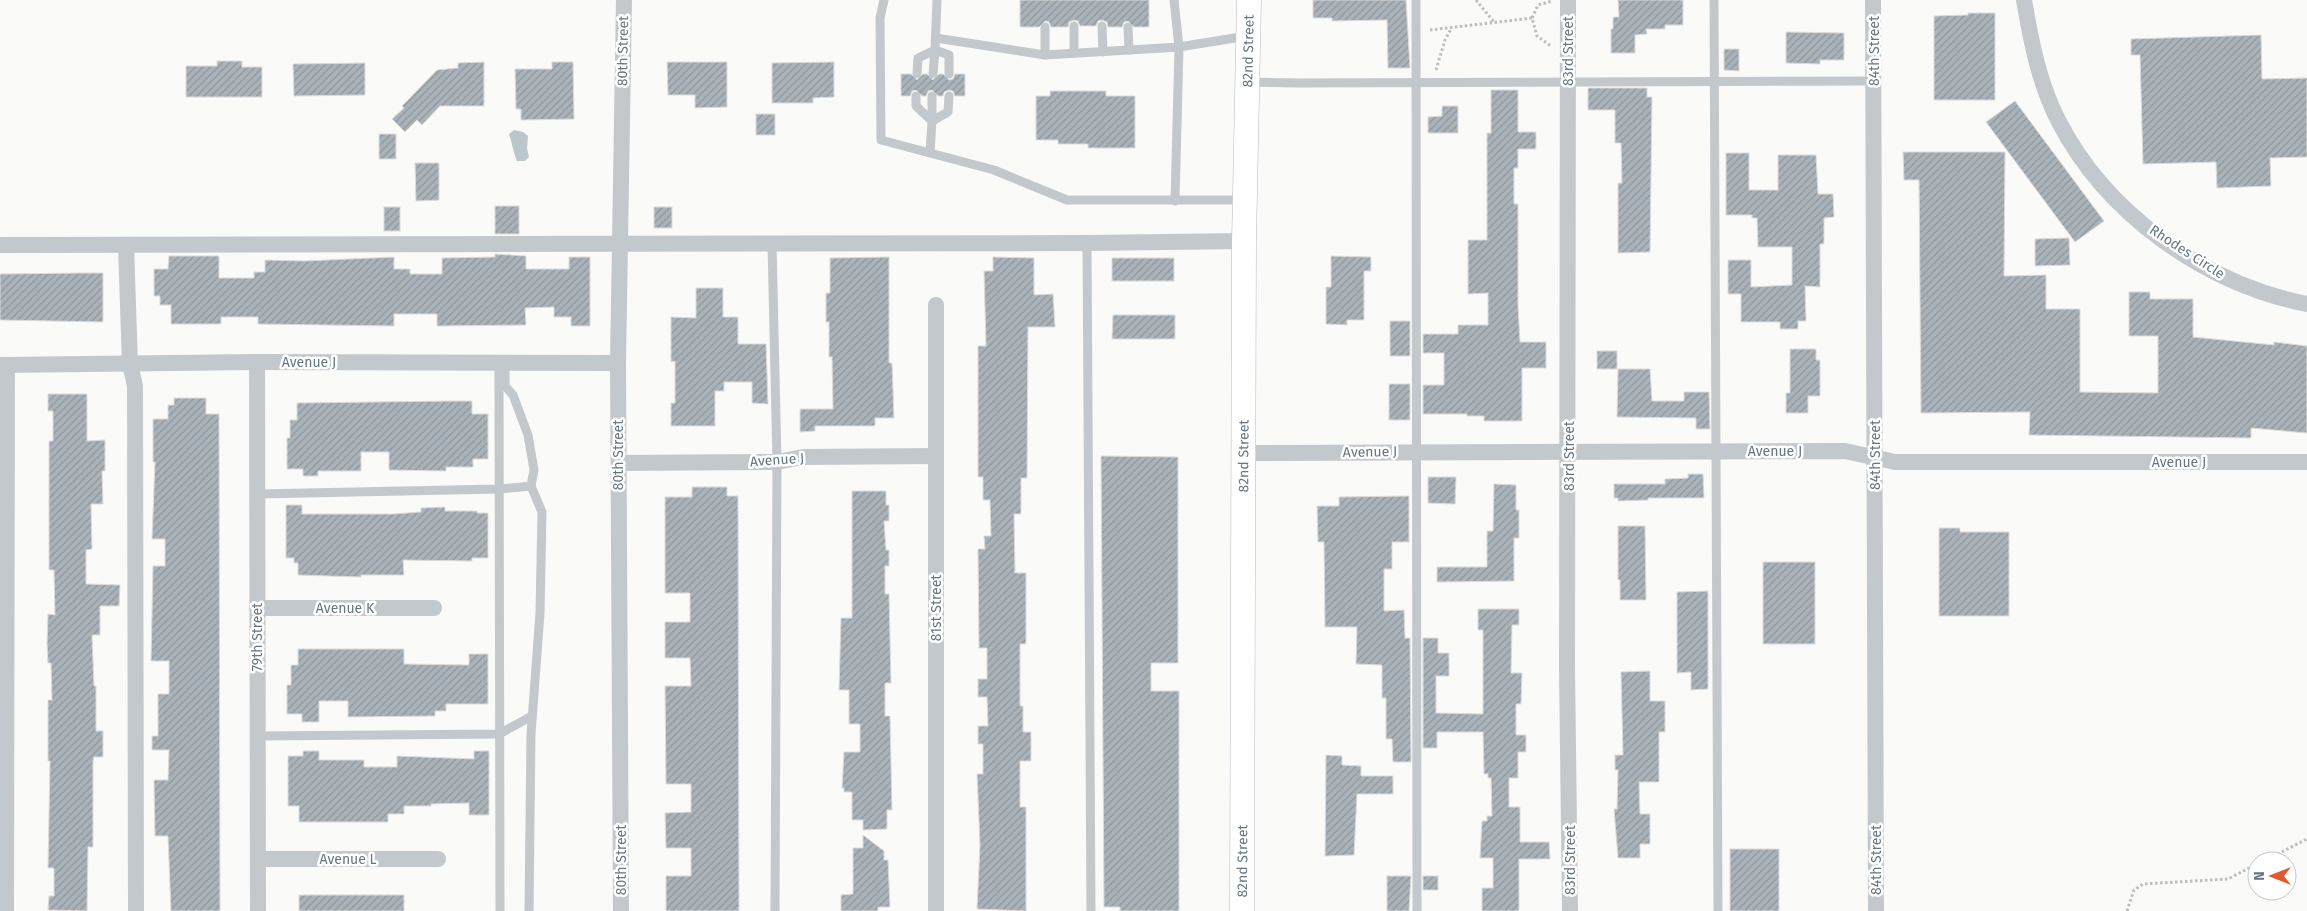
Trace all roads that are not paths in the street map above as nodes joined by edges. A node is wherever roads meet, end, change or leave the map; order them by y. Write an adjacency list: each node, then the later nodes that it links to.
1 (624, 0): 40 (street, 80th Street)
2 (884, 0): 35 (lane)
3 (937, 0): 16 (lane)
4 (1174, 0): 17 (lane)
5 (1249, 0): 15 (main road, 82nd Street)
6 (1416, 0): 30 (lane)
7 (1568, 0): 29 (street, 83rd Street)
8 (1714, 0): 26 (lane)
9 (1873, 0): 27 (street, 84th Street)
10 (2024, 0): 44 (street, Rhodes Circle)
11 (1074, 26): 21 (lane)
12 (1102, 26): 20 (lane)
13 (1044, 27): 22 (lane)
14 (1128, 27): 19 (lane)
15 (1249, 36): 17 (lane); 28 (main road, 82nd Street)
16 (936, 38): 18 (lane); 22 (lane)
17 (1179, 47): 19 (lane); 37 (lane)
18 (935, 50): 23 (lane); 24 (lane); 25 (lane)
19 (1129, 50): 20 (lane)
20 (1103, 52): 21 (lane)
21 (1074, 53): 22 (lane)
22 (1045, 55)
23 (917, 74)
24 (933, 74)
25 (949, 74)
26 (1715, 81): 27 (lane); 29 (lane); 53 (lane)
27 (1874, 81): 56 (street, 84th Street)
28 (1249, 82): 30 (lane); 36 (main road, 82nd Street)
29 (1568, 82): 30 (lane); 51 (street, 83rd Street)
30 (1416, 83): 52 (lane)
31 (916, 96): 34 (lane)
32 (932, 96): 34 (lane)
33 (949, 96): 34 (lane)
34 (932, 121): 35 (lane)
35 (930, 153): 37 (lane)
36 (1245, 200): 37 (lane); 38 (main road, 82nd Street)
37 (1175, 201)
38 (1244, 241): 39 (street); 54 (main road, 82nd Street)
39 (1087, 243): 41 (street); 78 (lane)
40 (620, 244): 41 (street); 43 (street); 48 (street, 80th Street)
41 (772, 244): 57 (lane)
42 (0, 245): 43 (street)
43 (126, 246): 49 (street)
44 (2307, 304)
45 (936, 305): 55 (street, 81st Street)
46 (256, 362): 47 (street, Avenue J); 49 (street, Avenue J); 62 (street, 79th Street)
47 (502, 363): 48 (street, Avenue J); 60 (lane); 61 (lane)
48 (618, 363): 59 (street, 80th Street)
49 (130, 364): 50 (street, Avenue J); 71 (street)
50 (3, 365): 70 (street)
51 (1569, 450): 52 (street, Avenue J); 53 (street, Avenue J); 81 (street, 83rd Street)
52 (1417, 451): 54 (street, Avenue J); 80 (lane)
53 (1717, 451): 56 (street, Avenue J); 82 (lane)
54 (1242, 453): 79 (main road, 82nd Street)
55 (936, 456): 57 (street, Avenue J); 77 (street, 81st Street)
56 (1875, 457): 58 (street, Avenue J); 83 (street, 84th Street)
57 (777, 462): 59 (street, Avenue J); 76 (lane)
58 (2307, 462)
59 (618, 463): 75 (street, 80th Street)
60 (531, 486): 61 (lane); 65 (lane)
61 (499, 489): 62 (lane); 66 (lane)
62 (258, 494): 63 (street, 79th Street)
63 (257, 608): 64 (street, Avenue K); 67 (street, 79th Street)
64 (434, 608)
65 (532, 716): 66 (lane); 74 (lane)
66 (499, 734): 67 (lane); 73 (lane)
67 (258, 736): 68 (street, 79th Street)
68 (258, 859): 69 (street, Avenue L); 72 (street, 79th Street)
69 (438, 859)
70 (6, 911)
71 (136, 911)
72 (258, 911)
73 (500, 911)
74 (529, 911)
75 (621, 911)
76 (776, 911)
77 (936, 911)
78 (1091, 911)
79 (1242, 911)
80 (1417, 911)
81 (1570, 911)
82 (1718, 911)
83 (1876, 911)

